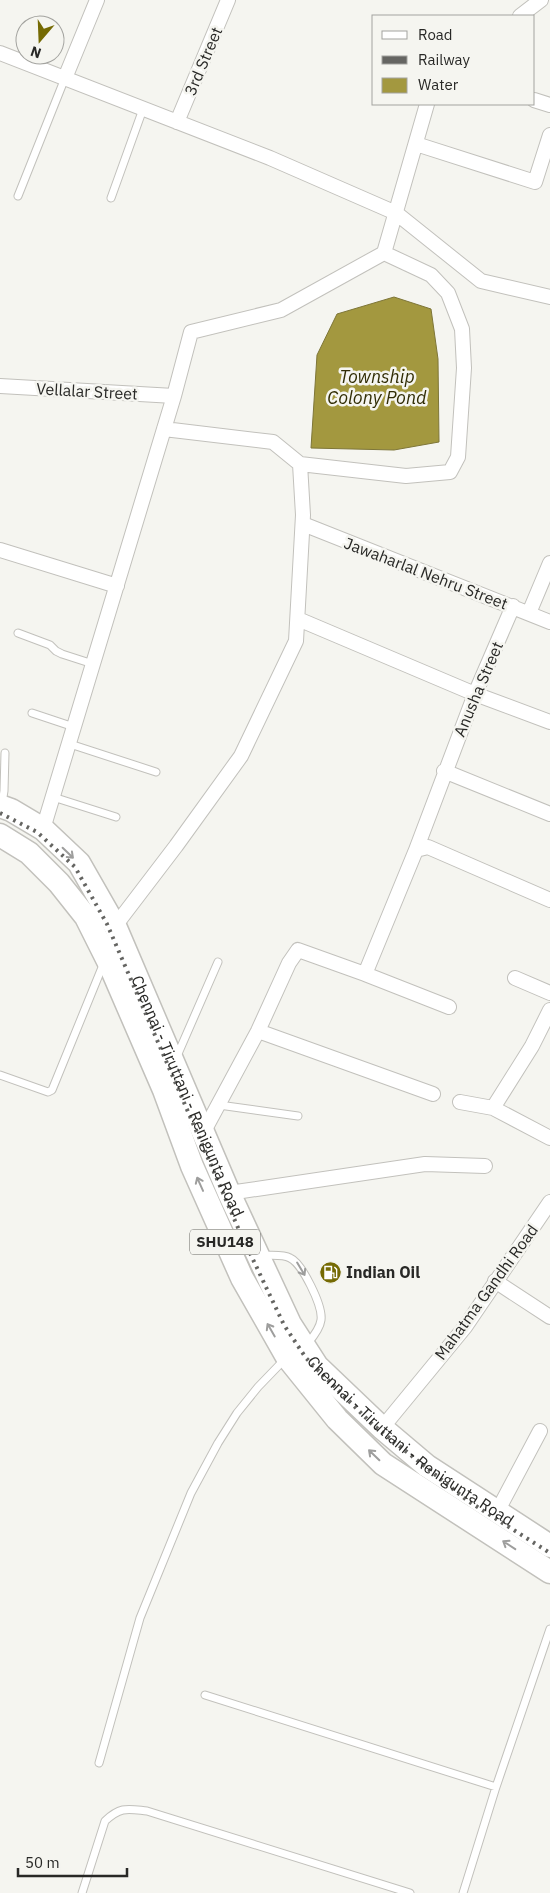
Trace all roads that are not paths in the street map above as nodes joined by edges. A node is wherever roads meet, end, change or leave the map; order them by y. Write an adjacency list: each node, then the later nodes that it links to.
1 (97, 0): 7 (street)
2 (228, 0): 12 (street, 3rd Street)
3 (541, 0): 4 (street); 5 (street)
4 (550, 3)
5 (521, 15)
6 (0, 53): 7 (street)
7 (65, 78): 11 (street); 15 (lane)
8 (535, 100): 10 (street)
9 (427, 105): 14 (street)
10 (550, 105)
11 (143, 109): 12 (street); 16 (lane)
12 (176, 122): 17 (street)
13 (550, 135): 14 (street)
14 (416, 144): 17 (street)
15 (18, 196)
16 (111, 198)
17 (396, 213): 18 (street); 19 (street)
18 (384, 253): 21 (street); 23 (street)
19 (550, 297)
20 (0, 386): 21 (street, Vellalar Street)
21 (174, 396): 22 (street)
22 (164, 429): 23 (street); 27 (street)
23 (300, 464): 24 (street)
24 (302, 524): 28 (street, Jawaharlal Nehru Street); 30 (street)
25 (0, 550): 27 (street)
26 (550, 562): 29 (street)
27 (117, 586): 33 (street)
28 (513, 606): 29 (street, Jawaharlal Nehru Street); 34 (street, Anusha Street)
29 (529, 612): 31 (street, Jawaharlal Nehru Street)
30 (298, 619): 34 (street); 50 (street)
31 (550, 622)
32 (18, 633): 33 (lane)
33 (94, 664): 37 (street)
34 (475, 694): 36 (street); 40 (street, Anusha Street)
35 (32, 713): 37 (lane)
36 (550, 722)
37 (75, 728): 38 (street)
38 (70, 744): 41 (lane); 42 (street)
39 (5, 754): 43 (lane)
40 (444, 771): 44 (street); 48 (street, Anusha Street)
41 (156, 772)
42 (53, 797): 45 (lane); 46 (street)
43 (1, 798): 46 (highway, Chennai - Tiruttani - Renigunta Road / SHU148)
44 (550, 814)
45 (116, 818)
46 (43, 829): 50 (highway, Chennai - Tiruttani - Renigunta Road / SHU148, one-way to 50)
47 (0, 835): 51 (highway, Chennai - Tiruttani - Renigunta Road / SHU148)
48 (416, 850): 49 (street); 53 (street, Anusha Street)
49 (550, 900)
50 (115, 926): 59 (highway, Chennai - Tiruttani - Renigunta Road / SHU148)
51 (106, 958): 60 (lane); 74 (highway, Chennai - Tiruttani - Renigunta Road / SHU148, one-way to 51)
52 (218, 962): 59 (lane)
53 (365, 974): 56 (street); 58 (street)
54 (515, 978): 55 (street)
55 (550, 993)
56 (449, 1007)
57 (550, 1010): 64 (street)
58 (258, 1031): 61 (street); 63 (street)
59 (174, 1064): 66 (highway, Chennai - Tiruttani - Renigunta Road / SHU148)
60 (0, 1076)
61 (433, 1094)
62 (460, 1102): 64 (street)
63 (219, 1105): 65 (lane); 66 (street)
64 (493, 1108): 67 (street)
65 (298, 1116)
66 (203, 1133): 69 (highway, Chennai - Tiruttani - Renigunta Road / SHU148)
67 (550, 1138)
68 (485, 1166): 69 (street)
69 (229, 1193): 71 (highway, Chennai - Tiruttani - Renigunta Road / SHU148)
70 (550, 1202): 72 (street, Mahatma Gandhi Road)
71 (258, 1255): 74 (highway, Chennai - Tiruttani - Renigunta Road / SHU148); 74 (lane, one-way to 74)
72 (495, 1281): 73 (street); 75 (street, Mahatma Gandhi Road)
73 (550, 1317)
74 (296, 1352): 75 (highway, Chennai - Tiruttani - Renigunta Road / SHU148); 79 (highway, Chennai - Tiruttani - Renigunta Road / SHU148, one-way to 74); 82 (lane)
75 (382, 1428): 77 (highway, Chennai - Tiruttani - Renigunta Road / SHU148)
76 (540, 1431): 77 (street)
77 (498, 1512): 78 (highway, Chennai - Tiruttani - Renigunta Road / SHU148)
78 (550, 1546)
79 (550, 1572)
80 (550, 1629): 83 (lane)
81 (205, 1696): 83 (lane)
82 (99, 1763)
83 (496, 1787): 86 (lane)
84 (82, 1893): 85 (lane)
85 (410, 1893)
86 (463, 1893)

